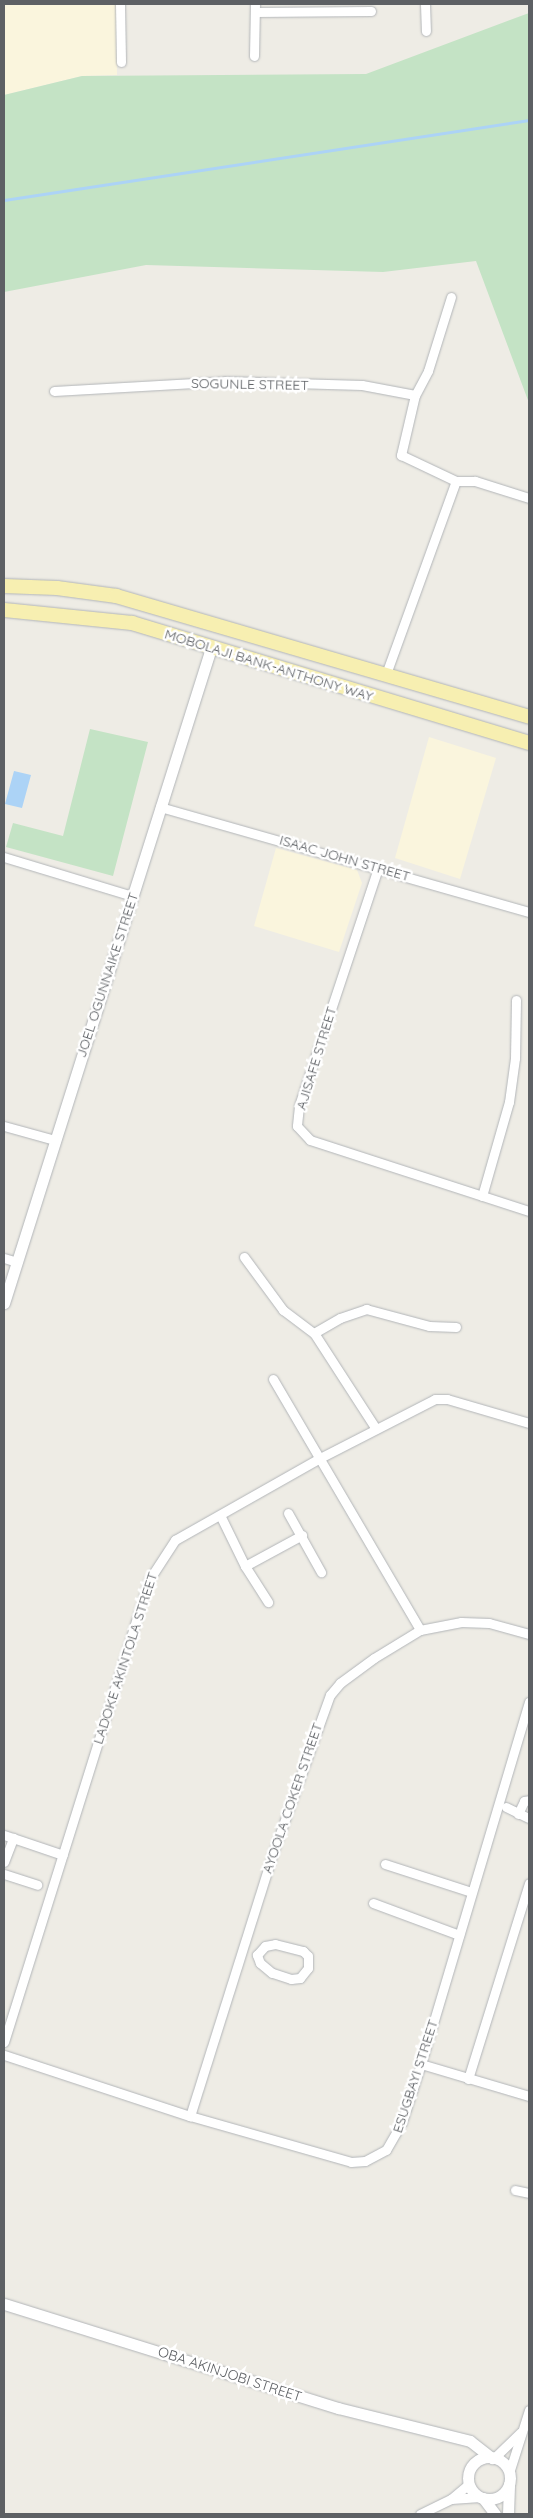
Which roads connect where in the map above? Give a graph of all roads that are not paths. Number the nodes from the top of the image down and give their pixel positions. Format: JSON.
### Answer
{"nodes":[{"id":1,"x":120,"y":4,"type":"edge"},
{"id":2,"x":425,"y":4,"type":"edge"},
{"id":3,"x":255,"y":8,"type":"edge"},
{"id":4,"x":371,"y":11,"type":"dead end"},
{"id":5,"x":426,"y":31,"type":"dead end"},
{"id":6,"x":254,"y":56,"type":"dead end"},
{"id":7,"x":121,"y":62,"type":"dead end"},
{"id":8,"x":451,"y":297,"type":"dead end"},
{"id":9,"x":54,"y":391,"type":"dead end"},
{"id":10,"x":415,"y":395,"type":"junction"},
{"id":11,"x":456,"y":481,"type":"junction"},
{"id":12,"x":529,"y":498,"type":"edge"},
{"id":13,"x":4,"y":586,"type":"edge"},
{"id":14,"x":4,"y":610,"type":"edge"},
{"id":15,"x":210,"y":648,"type":"junction"},
{"id":16,"x":386,"y":674,"type":"junction"},
{"id":17,"x":529,"y":717,"type":"edge"},
{"id":18,"x":529,"y":743,"type":"edge"},
{"id":19,"x":160,"y":807,"type":"junction"},
{"id":20,"x":4,"y":856,"type":"edge"},
{"id":21,"x":378,"y":868,"type":"junction"},
{"id":22,"x":132,"y":896,"type":"junction"},
{"id":23,"x":529,"y":912,"type":"edge"},
{"id":24,"x":516,"y":1000,"type":"dead end"},
{"id":25,"x":4,"y":1126,"type":"edge"},
{"id":26,"x":55,"y":1140,"type":"junction"},
{"id":27,"x":482,"y":1196,"type":"junction"},
{"id":28,"x":529,"y":1211,"type":"edge"},
{"id":29,"x":244,"y":1257,"type":"dead end"},
{"id":30,"x":4,"y":1258,"type":"edge"},
{"id":31,"x":16,"y":1262,"type":"junction"},
{"id":32,"x":4,"y":1303,"type":"edge"},
{"id":33,"x":456,"y":1327,"type":"dead end"},
{"id":34,"x":314,"y":1333,"type":"junction"},
{"id":35,"x":273,"y":1379,"type":"dead end"},
{"id":36,"x":529,"y":1423,"type":"edge"},
{"id":37,"x":376,"y":1429,"type":"junction"},
{"id":38,"x":318,"y":1459,"type":"junction"},
{"id":39,"x":288,"y":1513,"type":"dead end"},
{"id":40,"x":220,"y":1514,"type":"junction"},
{"id":41,"x":302,"y":1534,"type":"junction"},
{"id":42,"x":245,"y":1566,"type":"junction"},
{"id":43,"x":321,"y":1572,"type":"dead end"},
{"id":44,"x":268,"y":1602,"type":"dead end"},
{"id":45,"x":420,"y":1630,"type":"junction"},
{"id":46,"x":529,"y":1634,"type":"edge"},
{"id":47,"x":529,"y":1702,"type":"edge"},
{"id":48,"x":529,"y":1800,"type":"edge"},
{"id":49,"x":506,"y":1807,"type":"dead end"},
{"id":50,"x":518,"y":1814,"type":"junction"},
{"id":51,"x":529,"y":1818,"type":"edge"},
{"id":52,"x":8,"y":1837,"type":"edge"},
{"id":53,"x":63,"y":1855,"type":"junction"},
{"id":54,"x":4,"y":1862,"type":"edge"},
{"id":55,"x":385,"y":1864,"type":"dead end"},
{"id":56,"x":4,"y":1874,"type":"edge"},
{"id":57,"x":529,"y":1882,"type":"edge"},
{"id":58,"x":37,"y":1885,"type":"dead end"},
{"id":59,"x":471,"y":1892,"type":"junction"},
{"id":60,"x":373,"y":1903,"type":"dead end"},
{"id":61,"x":459,"y":1935,"type":"junction"},
{"id":62,"x":244,"y":1952,"type":"junction"},
{"id":63,"x":258,"y":1955,"type":"junction"},
{"id":64,"x":4,"y":2042,"type":"edge"},
{"id":65,"x":4,"y":2055,"type":"edge"},
{"id":66,"x":421,"y":2064,"type":"junction"},
{"id":67,"x":468,"y":2079,"type":"junction"},
{"id":68,"x":529,"y":2096,"type":"edge"},
{"id":69,"x":190,"y":2116,"type":"junction"},
{"id":70,"x":515,"y":2190,"type":"dead end"},
{"id":71,"x":529,"y":2193,"type":"edge"},
{"id":72,"x":4,"y":2304,"type":"edge"},
{"id":73,"x":529,"y":2410,"type":"edge"},
{"id":74,"x":523,"y":2430,"type":"junction"},
{"id":75,"x":458,"y":2440,"type":"junction"},
{"id":76,"x":493,"y":2458,"type":"junction"},
{"id":77,"x":473,"y":2466,"type":"junction"},
{"id":78,"x":509,"y":2478,"type":"junction"},
{"id":79,"x":470,"y":2484,"type":"junction"},
{"id":80,"x":481,"y":2498,"type":"junction"},
{"id":81,"x":451,"y":2499,"type":"junction"},
{"id":82,"x":420,"y":2514,"type":"edge"},
{"id":83,"x":496,"y":2514,"type":"edge"},
{"id":84,"x":508,"y":2514,"type":"edge"}],
"edges":[{"from":1,"to":7,"type":"street"},
{"from":2,"to":5,"type":"street"},
{"from":3,"to":4,"type":"street"},
{"from":3,"to":6,"type":"street"},
{"from":8,"to":10,"type":"street"},
{"from":9,"to":10,"type":"street","name":"SOGUNLE STREET"},
{"from":10,"to":11,"type":"street"},
{"from":11,"to":12,"type":"street"},
{"from":11,"to":16,"type":"street"},
{"from":13,"to":16,"type":"main road","name":"MOBOLAJI BANK-ANTHONY WAY"},
{"from":14,"to":15,"type":"main road","name":"MOBOLAJI BANK-ANTHONY WAY"},
{"from":15,"to":18,"type":"main road","name":"MOBOLAJI BANK-ANTHONY WAY"},
{"from":15,"to":19,"type":"street","name":"JOEL OGUNNAIKE STREET"},
{"from":16,"to":17,"type":"main road","name":"MOBOLAJI BANK-ANTHONY WAY"},
{"from":19,"to":21,"type":"street","name":"ISAAC JOHN STREET"},
{"from":19,"to":22,"type":"street","name":"JOEL OGUNNAIKE STREET"},
{"from":20,"to":22,"type":"street"},
{"from":21,"to":23,"type":"street","name":"ISAAC JOHN STREET"},
{"from":21,"to":27,"type":"street","name":"AJISAFE STREET"},
{"from":22,"to":26,"type":"street","name":"JOEL OGUNNAIKE STREET"},
{"from":24,"to":27,"type":"street"},
{"from":25,"to":26,"type":"street"},
{"from":26,"to":31,"type":"street","name":"JOEL OGUNNAIKE STREET"},
{"from":27,"to":28,"type":"street","name":"AJISAFE STREET"},
{"from":29,"to":34,"type":"street"},
{"from":30,"to":31,"type":"street"},
{"from":31,"to":32,"type":"street","name":"JOEL OGUNNAIKE STREET"},
{"from":33,"to":34,"type":"street"},
{"from":34,"to":37,"type":"street"},
{"from":35,"to":38,"type":"street"},
{"from":36,"to":37,"type":"street","name":"LADOKE AKINTOLA STREET"},
{"from":37,"to":38,"type":"street","name":"LADOKE AKINTOLA STREET"},
{"from":38,"to":40,"type":"street","name":"LADOKE AKINTOLA STREET"},
{"from":38,"to":45,"type":"street"},
{"from":39,"to":41,"type":"street"},
{"from":40,"to":42,"type":"street"},
{"from":40,"to":53,"type":"street","name":"LADOKE AKINTOLA STREET"},
{"from":41,"to":42,"type":"street"},
{"from":41,"to":43,"type":"street"},
{"from":42,"to":44,"type":"street"},
{"from":45,"to":46,"type":"street","name":"AYOOLA COKER STREET"},
{"from":45,"to":62,"type":"street","name":"AYOOLA COKER STREET"},
{"from":47,"to":59,"type":"street","name":"ESUGBAYI STREET"},
{"from":48,"to":50,"type":"street"},
{"from":49,"to":50,"type":"street"},
{"from":50,"to":51,"type":"street"},
{"from":52,"to":53,"type":"street"},
{"from":52,"to":54,"type":"street"},
{"from":53,"to":64,"type":"street","name":"LADOKE AKINTOLA STREET"},
{"from":55,"to":59,"type":"street"},
{"from":56,"to":58,"type":"street"},
{"from":57,"to":67,"type":"street"},
{"from":59,"to":61,"type":"street","name":"ESUGBAYI STREET"},
{"from":60,"to":61,"type":"street"},
{"from":61,"to":66,"type":"street","name":"ESUGBAYI STREET"},
{"from":62,"to":63,"type":"street"},
{"from":62,"to":69,"type":"street","name":"AYOOLA COKER STREET"},
{"from":63,"to":63,"type":"street"},
{"from":65,"to":69,"type":"street","name":"ESUGBAYI STREET"},
{"from":66,"to":67,"type":"street"},
{"from":66,"to":69,"type":"street","name":"ESUGBAYI STREET"},
{"from":67,"to":68,"type":"street"},
{"from":70,"to":71,"type":"street"},
{"from":72,"to":75,"type":"street","name":"OBA AKINJOBI STREET"},
{"from":73,"to":74,"type":"street"},
{"from":74,"to":76,"type":"street"},
{"from":74,"to":78,"type":"street"},
{"from":75,"to":76,"type":"street","name":"OBA AKINJOBI STREET"},
{"from":75,"to":77,"type":"street"},
{"from":76,"to":77,"type":"street"},
{"from":76,"to":78,"type":"street"},
{"from":77,"to":79,"type":"street"},
{"from":78,"to":80,"type":"street"},
{"from":78,"to":84,"type":"street"},
{"from":79,"to":80,"type":"street"},
{"from":79,"to":81,"type":"street"},
{"from":80,"to":81,"type":"street"},
{"from":80,"to":83,"type":"street"},
{"from":81,"to":82,"type":"street"}]}
